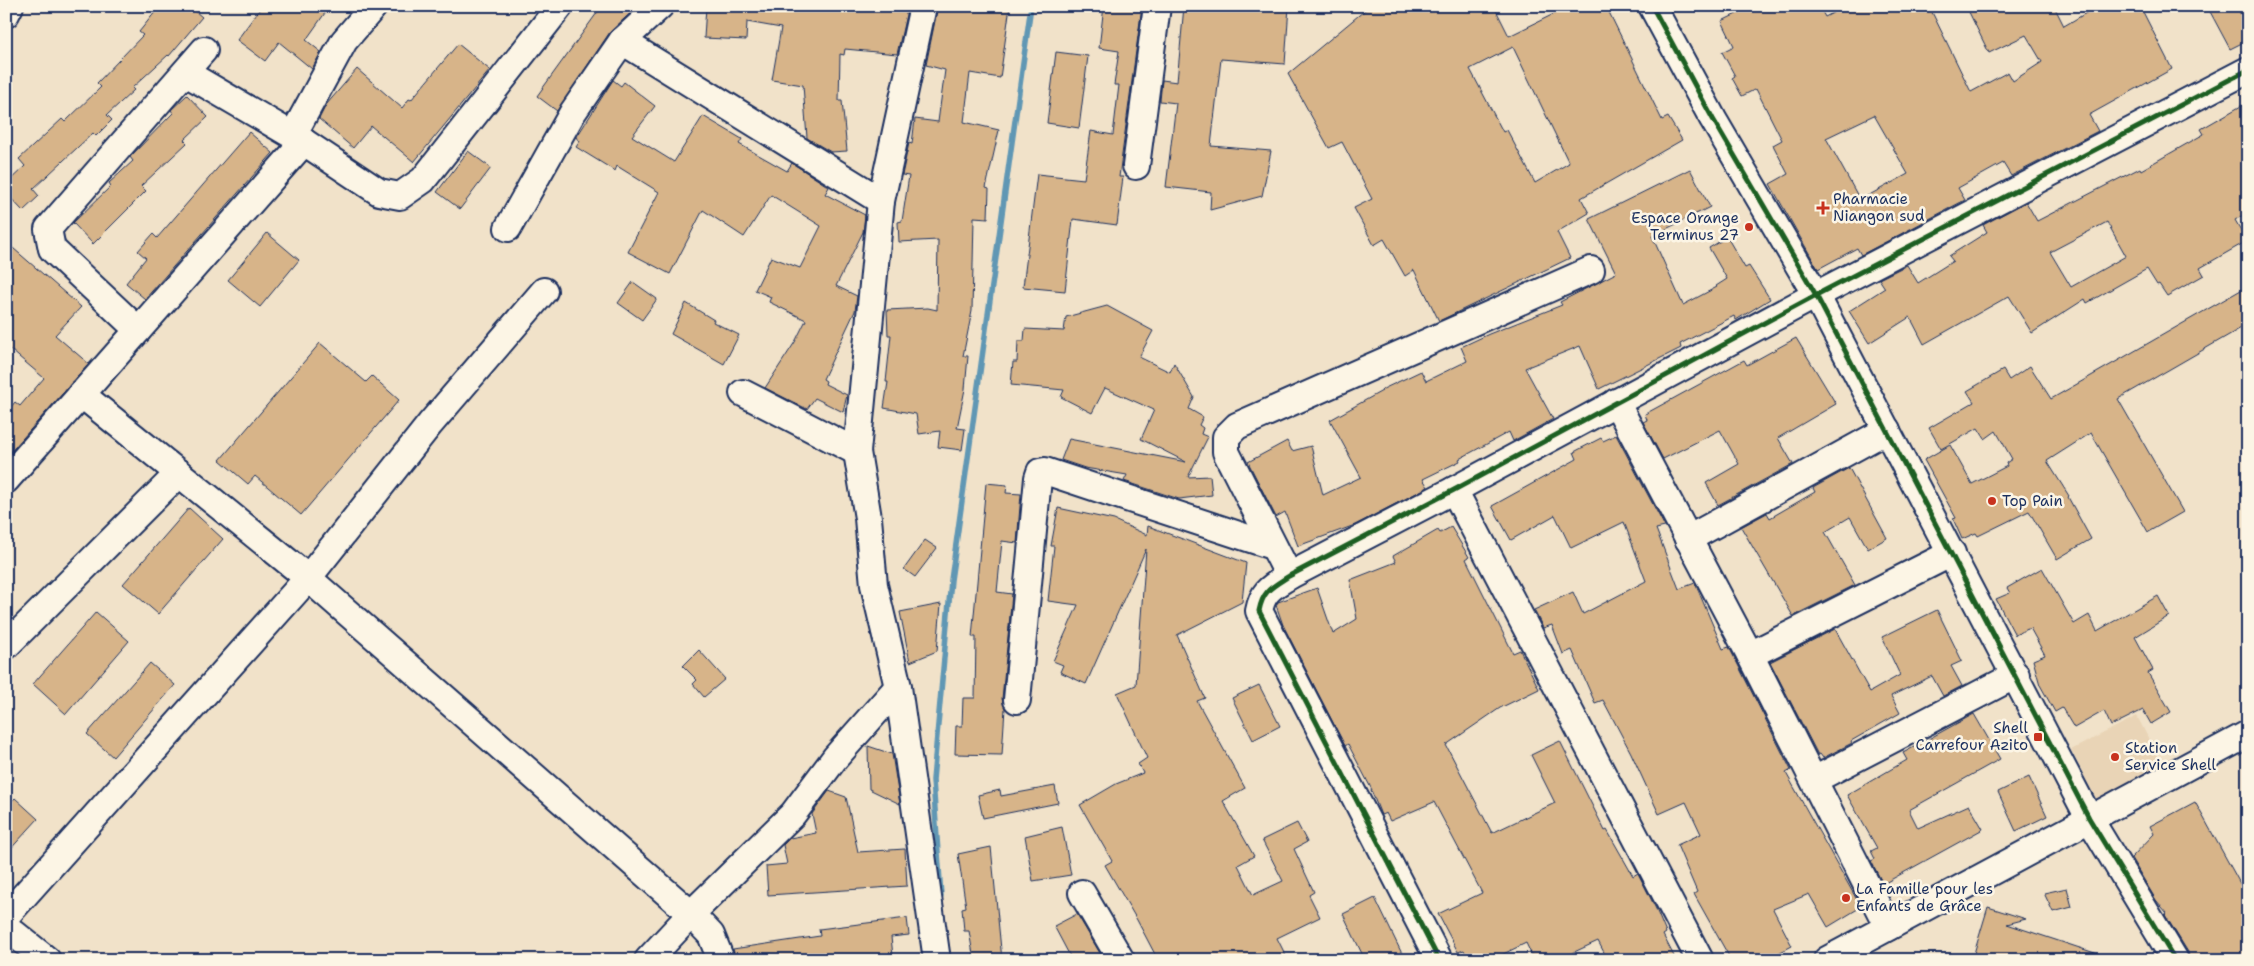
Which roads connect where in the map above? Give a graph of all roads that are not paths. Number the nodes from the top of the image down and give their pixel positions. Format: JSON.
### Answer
{"nodes":[{"id":1,"x":10,"y":6,"type":"edge"},
{"id":2,"x":374,"y":6,"type":"edge"},
{"id":3,"x":560,"y":6,"type":"edge"},
{"id":4,"x":660,"y":6,"type":"edge"},
{"id":5,"x":923,"y":6,"type":"edge"},
{"id":6,"x":1156,"y":6,"type":"edge"},
{"id":7,"x":1652,"y":6,"type":"edge"},
{"id":8,"x":6,"y":14,"type":"edge"},
{"id":9,"x":622,"y":41,"type":"junction"},
{"id":10,"x":204,"y":50,"type":"dead end"},
{"id":11,"x":2248,"y":70,"type":"edge"},
{"id":12,"x":186,"y":72,"type":"junction"},
{"id":13,"x":298,"y":138,"type":"junction"},
{"id":14,"x":1136,"y":166,"type":"dead end"},
{"id":15,"x":881,"y":201,"type":"junction"},
{"id":16,"x":508,"y":228,"type":"dead end"},
{"id":17,"x":1591,"y":270,"type":"dead end"},
{"id":18,"x":544,"y":291,"type":"dead end"},
{"id":19,"x":1816,"y":295,"type":"junction"},
{"id":20,"x":138,"y":330,"type":"junction"},
{"id":21,"x":743,"y":392,"type":"dead end"},
{"id":22,"x":82,"y":394,"type":"junction"},
{"id":23,"x":1616,"y":402,"type":"junction"},
{"id":24,"x":1887,"y":430,"type":"junction"},
{"id":25,"x":857,"y":452,"type":"junction"},
{"id":26,"x":179,"y":473,"type":"junction"},
{"id":27,"x":6,"y":480,"type":"edge"},
{"id":28,"x":1454,"y":490,"type":"junction"},
{"id":29,"x":1688,"y":539,"type":"junction"},
{"id":30,"x":1272,"y":546,"type":"junction"},
{"id":31,"x":1952,"y":554,"type":"junction"},
{"id":32,"x":1289,"y":576,"type":"junction"},
{"id":33,"x":308,"y":578,"type":"junction"},
{"id":34,"x":6,"y":646,"type":"edge"},
{"id":35,"x":1750,"y":654,"type":"junction"},
{"id":36,"x":2016,"y":675,"type":"junction"},
{"id":37,"x":898,"y":687,"type":"junction"},
{"id":38,"x":1017,"y":700,"type":"dead end"},
{"id":39,"x":2248,"y":734,"type":"edge"},
{"id":40,"x":1814,"y":780,"type":"junction"},
{"id":41,"x":2089,"y":818,"type":"junction"},
{"id":42,"x":1082,"y":893,"type":"dead end"},
{"id":43,"x":691,"y":914,"type":"junction"},
{"id":44,"x":6,"y":916,"type":"edge"},
{"id":45,"x":6,"y":927,"type":"edge"},
{"id":46,"x":1888,"y":927,"type":"junction"},
{"id":47,"x":47,"y":960,"type":"edge"},
{"id":48,"x":648,"y":960,"type":"edge"},
{"id":49,"x":721,"y":960,"type":"edge"},
{"id":50,"x":937,"y":960,"type":"edge"},
{"id":51,"x":1121,"y":960,"type":"edge"},
{"id":52,"x":1439,"y":960,"type":"edge"},
{"id":53,"x":1700,"y":960,"type":"edge"},
{"id":54,"x":1827,"y":960,"type":"edge"},
{"id":55,"x":2175,"y":960,"type":"edge"}],
"edges":[{"from":1,"to":8,"type":"street"},
{"from":2,"to":13,"type":"street"},
{"from":3,"to":13,"type":"street"},
{"from":4,"to":9,"type":"street"},
{"from":5,"to":15,"type":"street"},
{"from":6,"to":14,"type":"street"},
{"from":7,"to":19,"type":"street"},
{"from":9,"to":15,"type":"street"},
{"from":9,"to":16,"type":"street"},
{"from":10,"to":12,"type":"street"},
{"from":11,"to":19,"type":"street"},
{"from":12,"to":13,"type":"street"},
{"from":12,"to":20,"type":"street"},
{"from":13,"to":20,"type":"street"},
{"from":15,"to":25,"type":"street"},
{"from":17,"to":30,"type":"street"},
{"from":18,"to":33,"type":"street"},
{"from":19,"to":23,"type":"street"},
{"from":19,"to":24,"type":"street"},
{"from":20,"to":22,"type":"street"},
{"from":21,"to":25,"type":"street"},
{"from":22,"to":26,"type":"street"},
{"from":22,"to":27,"type":"street"},
{"from":23,"to":28,"type":"street"},
{"from":23,"to":29,"type":"street"},
{"from":24,"to":29,"type":"street"},
{"from":24,"to":31,"type":"street"},
{"from":25,"to":37,"type":"street"},
{"from":26,"to":33,"type":"street"},
{"from":26,"to":34,"type":"street"},
{"from":28,"to":32,"type":"street"},
{"from":28,"to":53,"type":"street"},
{"from":29,"to":35,"type":"street"},
{"from":30,"to":32,"type":"street"},
{"from":30,"to":38,"type":"street"},
{"from":31,"to":35,"type":"street"},
{"from":31,"to":36,"type":"street"},
{"from":32,"to":52,"type":"street"},
{"from":33,"to":43,"type":"street"},
{"from":33,"to":44,"type":"street"},
{"from":35,"to":40,"type":"street"},
{"from":36,"to":40,"type":"street"},
{"from":36,"to":41,"type":"street"},
{"from":37,"to":43,"type":"street"},
{"from":37,"to":50,"type":"street"},
{"from":39,"to":41,"type":"street"},
{"from":40,"to":46,"type":"street"},
{"from":41,"to":46,"type":"street"},
{"from":41,"to":55,"type":"street"},
{"from":42,"to":51,"type":"street"},
{"from":43,"to":48,"type":"street"},
{"from":43,"to":49,"type":"street"},
{"from":45,"to":47,"type":"street"},
{"from":46,"to":54,"type":"street"}]}
